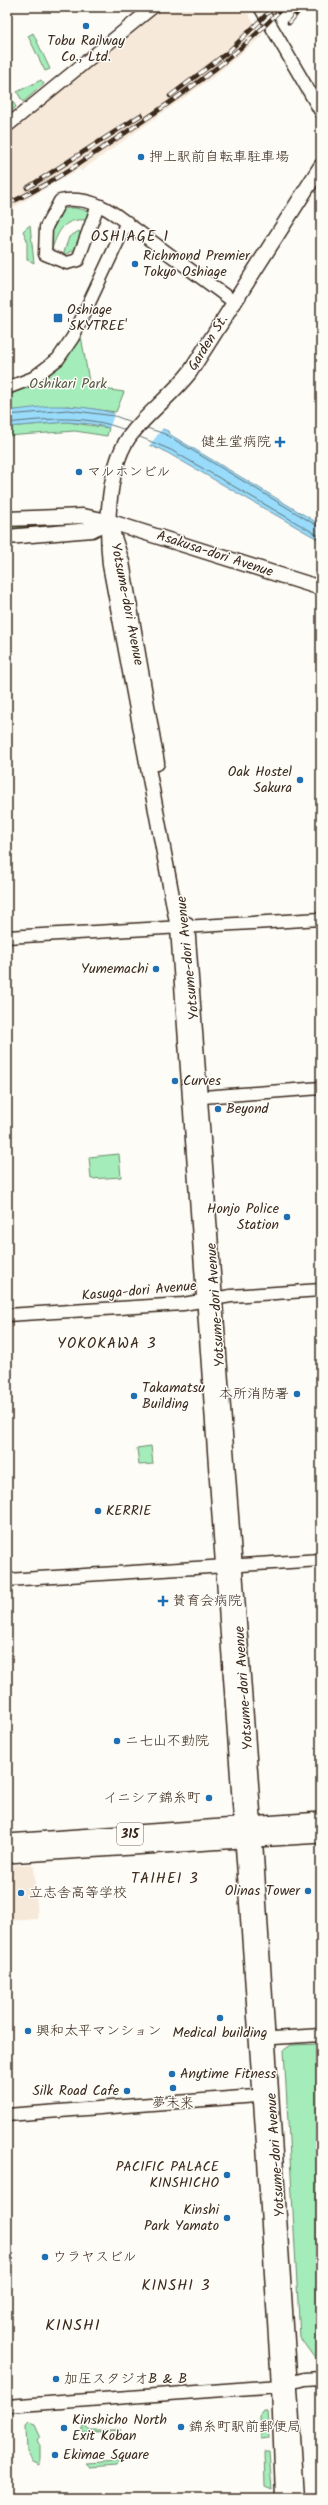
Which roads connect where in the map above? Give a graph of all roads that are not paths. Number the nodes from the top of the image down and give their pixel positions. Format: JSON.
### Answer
{"nodes":[{"id":1,"x":153,"y":7,"type":"edge"},
{"id":2,"x":260,"y":7,"type":"edge"},
{"id":3,"x":321,"y":112,"type":"edge"},
{"id":4,"x":7,"y":126,"type":"edge"},
{"id":5,"x":321,"y":166,"type":"edge"},
{"id":6,"x":98,"y":205,"type":"junction"},
{"id":7,"x":127,"y":222,"type":"junction"},
{"id":8,"x":234,"y":302,"type":"junction"},
{"id":9,"x":7,"y":388,"type":"edge"},
{"id":10,"x":7,"y":520,"type":"edge"},
{"id":11,"x":108,"y":521,"type":"junction"},
{"id":12,"x":7,"y":537,"type":"edge"},
{"id":13,"x":321,"y":588,"type":"edge"},
{"id":14,"x":321,"y":919,"type":"edge"},
{"id":15,"x":182,"y":927,"type":"junction"},
{"id":16,"x":7,"y":937,"type":"edge"},
{"id":17,"x":321,"y":1088,"type":"edge"},
{"id":18,"x":195,"y":1098,"type":"junction"},
{"id":19,"x":321,"y":1290,"type":"edge"},
{"id":20,"x":210,"y":1300,"type":"junction"},
{"id":21,"x":7,"y":1315,"type":"edge"},
{"id":22,"x":321,"y":1560,"type":"edge"},
{"id":23,"x":230,"y":1566,"type":"junction"},
{"id":24,"x":7,"y":1580,"type":"edge"},
{"id":25,"x":321,"y":1820,"type":"edge"},
{"id":26,"x":248,"y":1833,"type":"junction"},
{"id":27,"x":321,"y":1835,"type":"edge"},
{"id":28,"x":7,"y":1842,"type":"edge"},
{"id":29,"x":7,"y":1856,"type":"edge"},
{"id":30,"x":321,"y":2034,"type":"edge"},
{"id":31,"x":262,"y":2038,"type":"junction"},
{"id":32,"x":266,"y":2096,"type":"junction"},
{"id":33,"x":7,"y":2115,"type":"edge"},
{"id":34,"x":321,"y":2378,"type":"edge"},
{"id":35,"x":285,"y":2385,"type":"junction"},
{"id":36,"x":7,"y":2406,"type":"edge"},
{"id":37,"x":283,"y":2498,"type":"edge"},
{"id":38,"x":297,"y":2498,"type":"edge"}],
"edges":[{"from":1,"to":4,"type":"street"},
{"from":2,"to":3,"type":"street"},
{"from":5,"to":8,"type":"main road","name":"Garden St."},
{"from":6,"to":6,"type":"street"},
{"from":6,"to":7,"type":"street"},
{"from":7,"to":8,"type":"street"},
{"from":7,"to":9,"type":"street"},
{"from":8,"to":11,"type":"main road","name":"Garden St."},
{"from":10,"to":11,"type":"main road","name":"Asakusa-dori Avenue"},
{"from":11,"to":12,"type":"main road"},
{"from":11,"to":13,"type":"main road","name":"Asakusa-dori Avenue"},
{"from":11,"to":15,"type":"main road","name":"Yotsume-dori Avenue"},
{"from":14,"to":15,"type":"street"},
{"from":15,"to":16,"type":"street"},
{"from":15,"to":18,"type":"main road","name":"Yotsume-dori Avenue"},
{"from":17,"to":18,"type":"street"},
{"from":18,"to":20,"type":"main road","name":"Yotsume-dori Avenue"},
{"from":19,"to":20,"type":"street","name":"Kasuga-dori Avenue"},
{"from":20,"to":21,"type":"street","name":"Kasuga-dori Avenue"},
{"from":20,"to":23,"type":"main road","name":"Yotsume-dori Avenue"},
{"from":22,"to":23,"type":"street"},
{"from":23,"to":24,"type":"street"},
{"from":23,"to":26,"type":"main road","name":"Yotsume-dori Avenue"},
{"from":25,"to":26,"type":"main road","number":"315"},
{"from":26,"to":27,"type":"main road","number":"315"},
{"from":26,"to":28,"type":"main road","number":"315"},
{"from":26,"to":29,"type":"main road","number":"315"},
{"from":26,"to":31,"type":"main road","name":"Yotsume-dori Avenue"},
{"from":30,"to":31,"type":"street"},
{"from":31,"to":32,"type":"main road","name":"Yotsume-dori Avenue"},
{"from":32,"to":33,"type":"street"},
{"from":32,"to":35,"type":"main road","name":"Yotsume-dori Avenue"},
{"from":34,"to":35,"type":"street"},
{"from":35,"to":36,"type":"street"},
{"from":35,"to":37,"type":"main road","name":"Yotsume-dori Avenue"},
{"from":35,"to":38,"type":"main road","name":"Yotsume-dori Avenue"}]}
